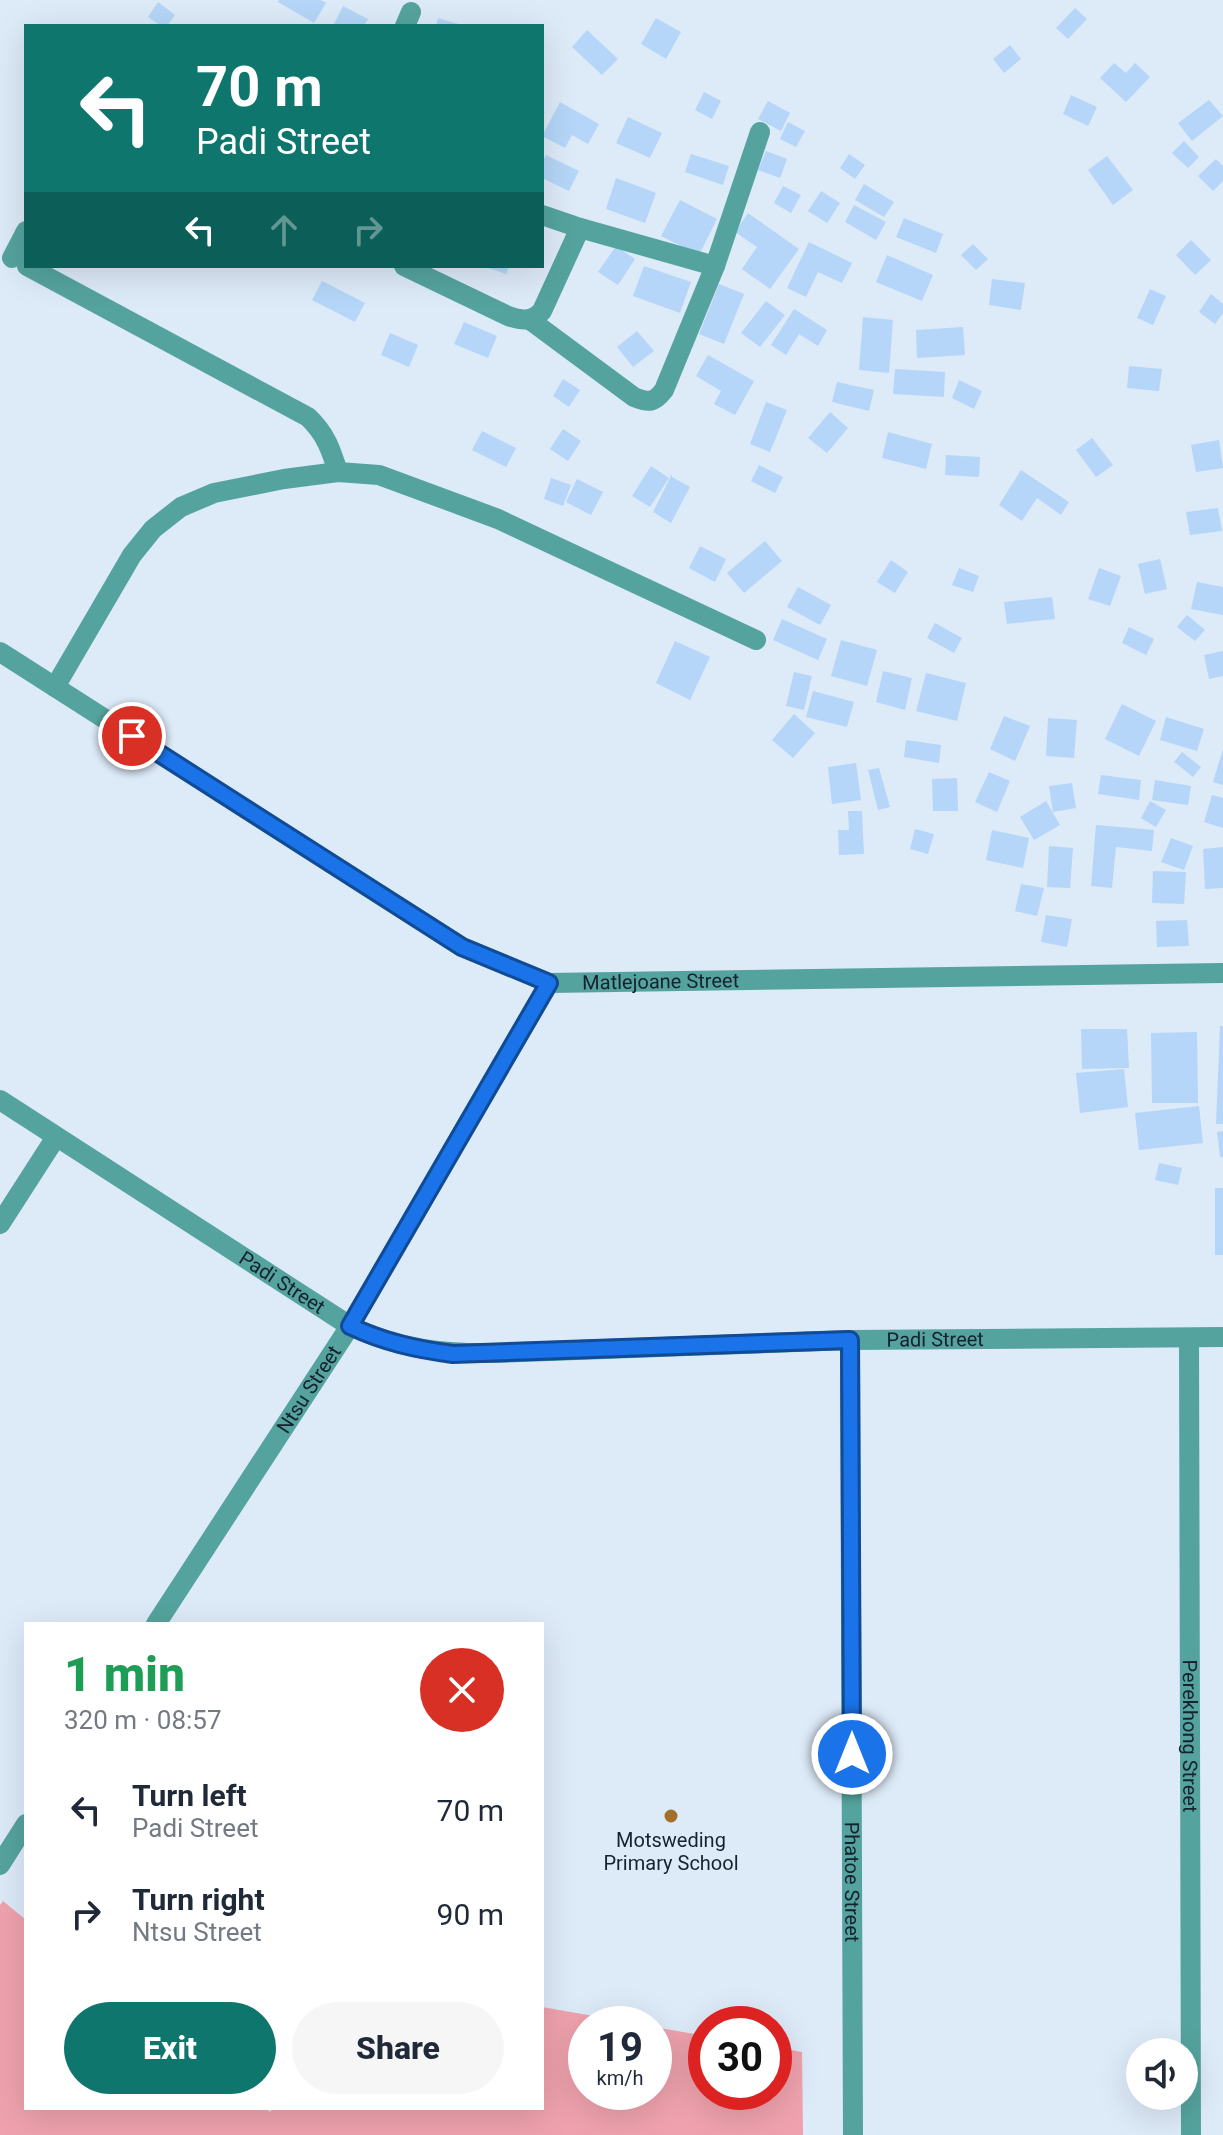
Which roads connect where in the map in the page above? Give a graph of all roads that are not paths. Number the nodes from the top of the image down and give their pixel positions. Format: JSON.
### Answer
{"nodes":[{"id":1,"x":760,"y":132,"type":"dead end"},
{"id":2,"x":544,"y":216,"type":"edge"},
{"id":3,"x":580,"y":228,"type":"junction"},
{"id":4,"x":24,"y":237,"type":"edge"},
{"id":5,"x":16,"y":260,"type":"edge"},
{"id":6,"x":715,"y":266,"type":"junction"},
{"id":7,"x":31,"y":268,"type":"edge"},
{"id":8,"x":408,"y":268,"type":"edge"},
{"id":9,"x":530,"y":320,"type":"junction"},
{"id":10,"x":338,"y":472,"type":"junction"},
{"id":11,"x":756,"y":640,"type":"dead end"},
{"id":12,"x":0,"y":652,"type":"edge"},
{"id":13,"x":55,"y":687,"type":"junction"},
{"id":14,"x":1223,"y":973,"type":"edge"},
{"id":15,"x":549,"y":983,"type":"junction"},
{"id":16,"x":0,"y":1100,"type":"edge"},
{"id":17,"x":56,"y":1137,"type":"junction"},
{"id":18,"x":0,"y":1224,"type":"edge"},
{"id":19,"x":350,"y":1326,"type":"junction"},
{"id":20,"x":1223,"y":1337,"type":"edge"},
{"id":21,"x":1189,"y":1338,"type":"junction"},
{"id":22,"x":850,"y":1340,"type":"junction"},
{"id":23,"x":157,"y":1622,"type":"edge"},
{"id":24,"x":24,"y":1827,"type":"edge"},
{"id":25,"x":0,"y":1865,"type":"edge"},
{"id":26,"x":853,"y":2135,"type":"edge"},
{"id":27,"x":1191,"y":2135,"type":"edge"}],
"edges":[{"from":1,"to":6,"type":"street"},
{"from":2,"to":3,"type":"street"},
{"from":3,"to":6,"type":"street"},
{"from":3,"to":9,"type":"street"},
{"from":4,"to":5,"type":"street"},
{"from":6,"to":9,"type":"street"},
{"from":7,"to":10,"type":"street"},
{"from":8,"to":9,"type":"street"},
{"from":10,"to":11,"type":"street"},
{"from":10,"to":13,"type":"street"},
{"from":12,"to":13,"type":"street","name":"Matlejoane Street"},
{"from":13,"to":15,"type":"street","name":"Matlejoane Street"},
{"from":14,"to":15,"type":"street","name":"Matlejoane Street"},
{"from":15,"to":19,"type":"street","name":"Ntsu Street"},
{"from":16,"to":17,"type":"street","name":"Padi Street"},
{"from":17,"to":18,"type":"street"},
{"from":17,"to":19,"type":"street","name":"Padi Street"},
{"from":19,"to":22,"type":"street","name":"Padi Street"},
{"from":19,"to":23,"type":"street","name":"Ntsu Street"},
{"from":20,"to":21,"type":"street","name":"Padi Street"},
{"from":21,"to":22,"type":"street","name":"Padi Street"},
{"from":21,"to":27,"type":"street","name":"Perekhong Street"},
{"from":22,"to":26,"type":"street","name":"Phatoe Street"},
{"from":24,"to":25,"type":"street"}]}
